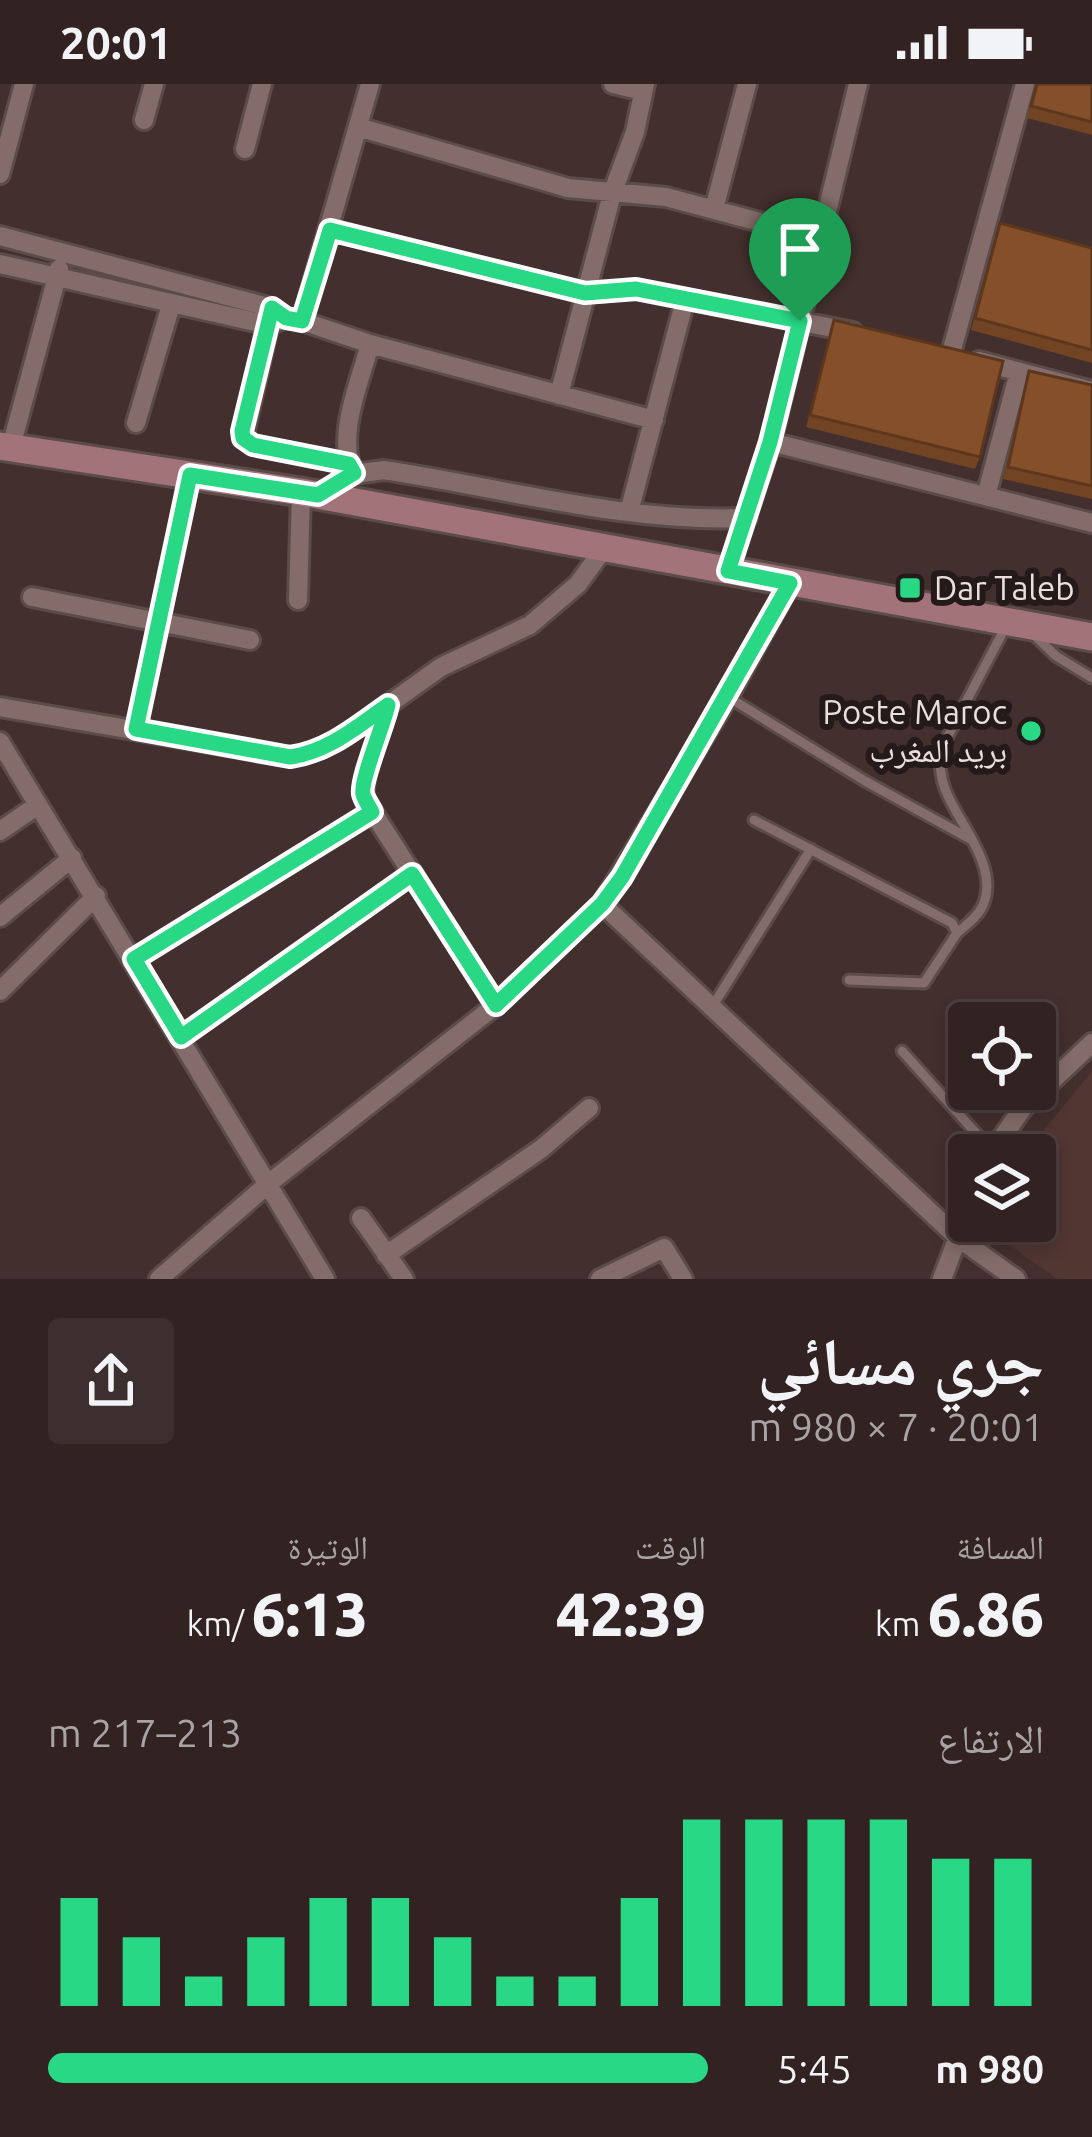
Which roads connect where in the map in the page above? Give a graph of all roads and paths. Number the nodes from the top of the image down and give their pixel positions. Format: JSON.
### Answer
{"nodes":[{"id":1,"x":24,"y":84,"type":"edge"},
{"id":2,"x":154,"y":84,"type":"edge"},
{"id":3,"x":262,"y":84,"type":"edge"},
{"id":4,"x":370,"y":84,"type":"edge"},
{"id":5,"x":614,"y":84,"type":"edge"},
{"id":6,"x":747,"y":84,"type":"edge"},
{"id":7,"x":858,"y":84,"type":"edge"},
{"id":8,"x":1025,"y":84,"type":"edge"},
{"id":9,"x":644,"y":88,"type":"edge"},
{"id":10,"x":145,"y":120,"type":"dead end"},
{"id":11,"x":358,"y":127,"type":"junction"},
{"id":12,"x":245,"y":149,"type":"dead end"},
{"id":13,"x":0,"y":174,"type":"edge"},
{"id":14,"x":612,"y":194,"type":"junction"},
{"id":15,"x":714,"y":209,"type":"junction"},
{"id":16,"x":987,"y":225,"type":"junction"},
{"id":17,"x":330,"y":230,"type":"junction"},
{"id":18,"x":1008,"y":231,"type":"edge"},
{"id":19,"x":0,"y":236,"type":"edge"},
{"id":20,"x":820,"y":238,"type":"junction"},
{"id":21,"x":64,"y":253,"type":"junction"},
{"id":22,"x":0,"y":264,"type":"edge"},
{"id":23,"x":57,"y":278,"type":"junction"},
{"id":24,"x":585,"y":293,"type":"junction"},
{"id":25,"x":686,"y":300,"type":"junction"},
{"id":26,"x":171,"y":305,"type":"junction"},
{"id":27,"x":282,"y":318,"type":"junction"},
{"id":28,"x":800,"y":321,"type":"junction"},
{"id":29,"x":864,"y":335,"type":"edge"},
{"id":30,"x":370,"y":344,"type":"junction"},
{"id":31,"x":929,"y":349,"type":"edge"},
{"id":32,"x":950,"y":353,"type":"junction"},
{"id":33,"x":1019,"y":372,"type":"junction"},
{"id":34,"x":1092,"y":391,"type":"edge"},
{"id":35,"x":559,"y":395,"type":"junction"},
{"id":36,"x":654,"y":420,"type":"junction"},
{"id":37,"x":136,"y":423,"type":"dead end"},
{"id":38,"x":770,"y":442,"type":"junction"},
{"id":39,"x":5,"y":446,"type":"edge"},
{"id":40,"x":351,"y":469,"type":"junction"},
{"id":41,"x":190,"y":475,"type":"junction"},
{"id":42,"x":309,"y":493,"type":"junction"},
{"id":43,"x":986,"y":496,"type":"junction"},
{"id":44,"x":629,"y":512,"type":"junction"},
{"id":45,"x":746,"y":518,"type":"junction"},
{"id":46,"x":1092,"y":523,"type":"edge"},
{"id":47,"x":605,"y":547,"type":"junction"},
{"id":48,"x":728,"y":571,"type":"junction"},
{"id":49,"x":790,"y":583,"type":"junction"},
{"id":50,"x":32,"y":597,"type":"dead end"},
{"id":51,"x":298,"y":600,"type":"dead end"},
{"id":52,"x":160,"y":622,"type":"junction"},
{"id":53,"x":1017,"y":624,"type":"junction"},
{"id":54,"x":1092,"y":638,"type":"edge"},
{"id":55,"x":250,"y":640,"type":"dead end"},
{"id":56,"x":1092,"y":678,"type":"edge"},
{"id":57,"x":728,"y":697,"type":"junction"},
{"id":58,"x":388,"y":705,"type":"junction"},
{"id":59,"x":0,"y":707,"type":"edge"},
{"id":60,"x":136,"y":729,"type":"junction"},
{"id":61,"x":0,"y":742,"type":"edge"},
{"id":62,"x":38,"y":806,"type":"junction"},
{"id":63,"x":372,"y":812,"type":"junction"},
{"id":64,"x":754,"y":820,"type":"dead end"},
{"id":65,"x":0,"y":831,"type":"edge"},
{"id":66,"x":976,"y":842,"type":"junction"},
{"id":67,"x":811,"y":849,"type":"junction"},
{"id":68,"x":73,"y":859,"type":"junction"},
{"id":69,"x":412,"y":874,"type":"junction"},
{"id":70,"x":96,"y":896,"type":"junction"},
{"id":71,"x":602,"y":904,"type":"junction"},
{"id":72,"x":0,"y":916,"type":"edge"},
{"id":73,"x":957,"y":933,"type":"junction"},
{"id":74,"x":134,"y":959,"type":"junction"},
{"id":75,"x":849,"y":980,"type":"dead end"},
{"id":76,"x":0,"y":991,"type":"edge"},
{"id":77,"x":496,"y":1005,"type":"junction"},
{"id":78,"x":712,"y":1007,"type":"junction"},
{"id":79,"x":181,"y":1037,"type":"junction"},
{"id":80,"x":1092,"y":1043,"type":"edge"},
{"id":81,"x":902,"y":1051,"type":"dead end"},
{"id":82,"x":589,"y":1108,"type":"dead end"},
{"id":83,"x":974,"y":1134,"type":"edge"},
{"id":84,"x":1004,"y":1134,"type":"edge"},
{"id":85,"x":268,"y":1184,"type":"junction"},
{"id":86,"x":361,"y":1218,"type":"dead end"},
{"id":87,"x":948,"y":1229,"type":"edge"},
{"id":88,"x":955,"y":1242,"type":"edge"},
{"id":89,"x":964,"y":1242,"type":"edge"},
{"id":90,"x":386,"y":1255,"type":"junction"},
{"id":91,"x":159,"y":1279,"type":"edge"},
{"id":92,"x":325,"y":1279,"type":"edge"},
{"id":93,"x":404,"y":1279,"type":"edge"},
{"id":94,"x":600,"y":1279,"type":"edge"},
{"id":95,"x":683,"y":1279,"type":"edge"},
{"id":96,"x":942,"y":1279,"type":"edge"},
{"id":97,"x":1016,"y":1279,"type":"edge"}],
"edges":[{"from":1,"to":13,"type":"street"},
{"from":2,"to":10,"type":"street"},
{"from":3,"to":12,"type":"street"},
{"from":4,"to":11,"type":"street"},
{"from":5,"to":9,"type":"street"},
{"from":6,"to":15,"type":"street"},
{"from":7,"to":20,"type":"street"},
{"from":8,"to":16,"type":"street"},
{"from":9,"to":14,"type":"street"},
{"from":11,"to":14,"type":"street"},
{"from":11,"to":17,"type":"street"},
{"from":14,"to":15,"type":"street"},
{"from":14,"to":24,"type":"street"},
{"from":15,"to":20,"type":"street"},
{"from":16,"to":18,"type":"street"},
{"from":16,"to":32,"type":"street"},
{"from":17,"to":24,"type":"street"},
{"from":17,"to":27,"type":"street"},
{"from":19,"to":21,"type":"street"},
{"from":20,"to":28,"type":"street"},
{"from":21,"to":23,"type":"street"},
{"from":21,"to":27,"type":"street"},
{"from":22,"to":23,"type":"street"},
{"from":23,"to":26,"type":"street"},
{"from":23,"to":39,"type":"street"},
{"from":24,"to":25,"type":"street"},
{"from":24,"to":35,"type":"street"},
{"from":25,"to":28,"type":"street"},
{"from":25,"to":36,"type":"street"},
{"from":26,"to":27,"type":"street"},
{"from":26,"to":37,"type":"street"},
{"from":27,"to":30,"type":"street"},
{"from":27,"to":40,"type":"street"},
{"from":28,"to":29,"type":"street"},
{"from":28,"to":38,"type":"street"},
{"from":30,"to":35,"type":"street"},
{"from":30,"to":40,"type":"street"},
{"from":31,"to":32,"type":"street"},
{"from":32,"to":33,"type":"street"},
{"from":33,"to":34,"type":"street"},
{"from":33,"to":43,"type":"street"},
{"from":35,"to":36,"type":"street"},
{"from":36,"to":44,"type":"street"},
{"from":38,"to":43,"type":"street"},
{"from":38,"to":45,"type":"street"},
{"from":39,"to":41,"type":"street"},
{"from":40,"to":42,"type":"street"},
{"from":40,"to":44,"type":"street"},
{"from":41,"to":42,"type":"street"},
{"from":41,"to":52,"type":"street"},
{"from":42,"to":47,"type":"street"},
{"from":42,"to":51,"type":"street"},
{"from":43,"to":46,"type":"street"},
{"from":44,"to":45,"type":"street"},
{"from":45,"to":48,"type":"street"},
{"from":47,"to":48,"type":"street"},
{"from":47,"to":58,"type":"street"},
{"from":48,"to":49,"type":"street"},
{"from":49,"to":53,"type":"street"},
{"from":49,"to":57,"type":"street"},
{"from":50,"to":52,"type":"street"},
{"from":52,"to":55,"type":"street"},
{"from":52,"to":60,"type":"street"},
{"from":53,"to":54,"type":"street"},
{"from":53,"to":56,"type":"lane"},
{"from":53,"to":66,"type":"lane"},
{"from":57,"to":66,"type":"lane"},
{"from":57,"to":71,"type":"street"},
{"from":58,"to":60,"type":"street"},
{"from":58,"to":63,"type":"street"},
{"from":59,"to":60,"type":"street"},
{"from":61,"to":62,"type":"street"},
{"from":62,"to":65,"type":"street"},
{"from":62,"to":68,"type":"street"},
{"from":63,"to":69,"type":"street"},
{"from":63,"to":74,"type":"lane"},
{"from":64,"to":67,"type":"lane"},
{"from":66,"to":73,"type":"lane"},
{"from":67,"to":73,"type":"lane"},
{"from":67,"to":78,"type":"lane"},
{"from":68,"to":70,"type":"street"},
{"from":68,"to":72,"type":"street"},
{"from":69,"to":77,"type":"street"},
{"from":69,"to":79,"type":"lane"},
{"from":70,"to":74,"type":"street"},
{"from":70,"to":76,"type":"street"},
{"from":71,"to":77,"type":"street"},
{"from":71,"to":78,"type":"street"},
{"from":73,"to":75,"type":"lane"},
{"from":74,"to":79,"type":"street"},
{"from":77,"to":85,"type":"street"},
{"from":78,"to":87,"type":"street"},
{"from":79,"to":85,"type":"street"},
{"from":80,"to":84,"type":"street"},
{"from":81,"to":83,"type":"lane"},
{"from":82,"to":90,"type":"street"},
{"from":85,"to":91,"type":"street"},
{"from":85,"to":92,"type":"street"},
{"from":86,"to":90,"type":"street"},
{"from":88,"to":96,"type":"street"},
{"from":89,"to":97,"type":"street"},
{"from":90,"to":93,"type":"street"},
{"from":94,"to":95,"type":"street"}]}
